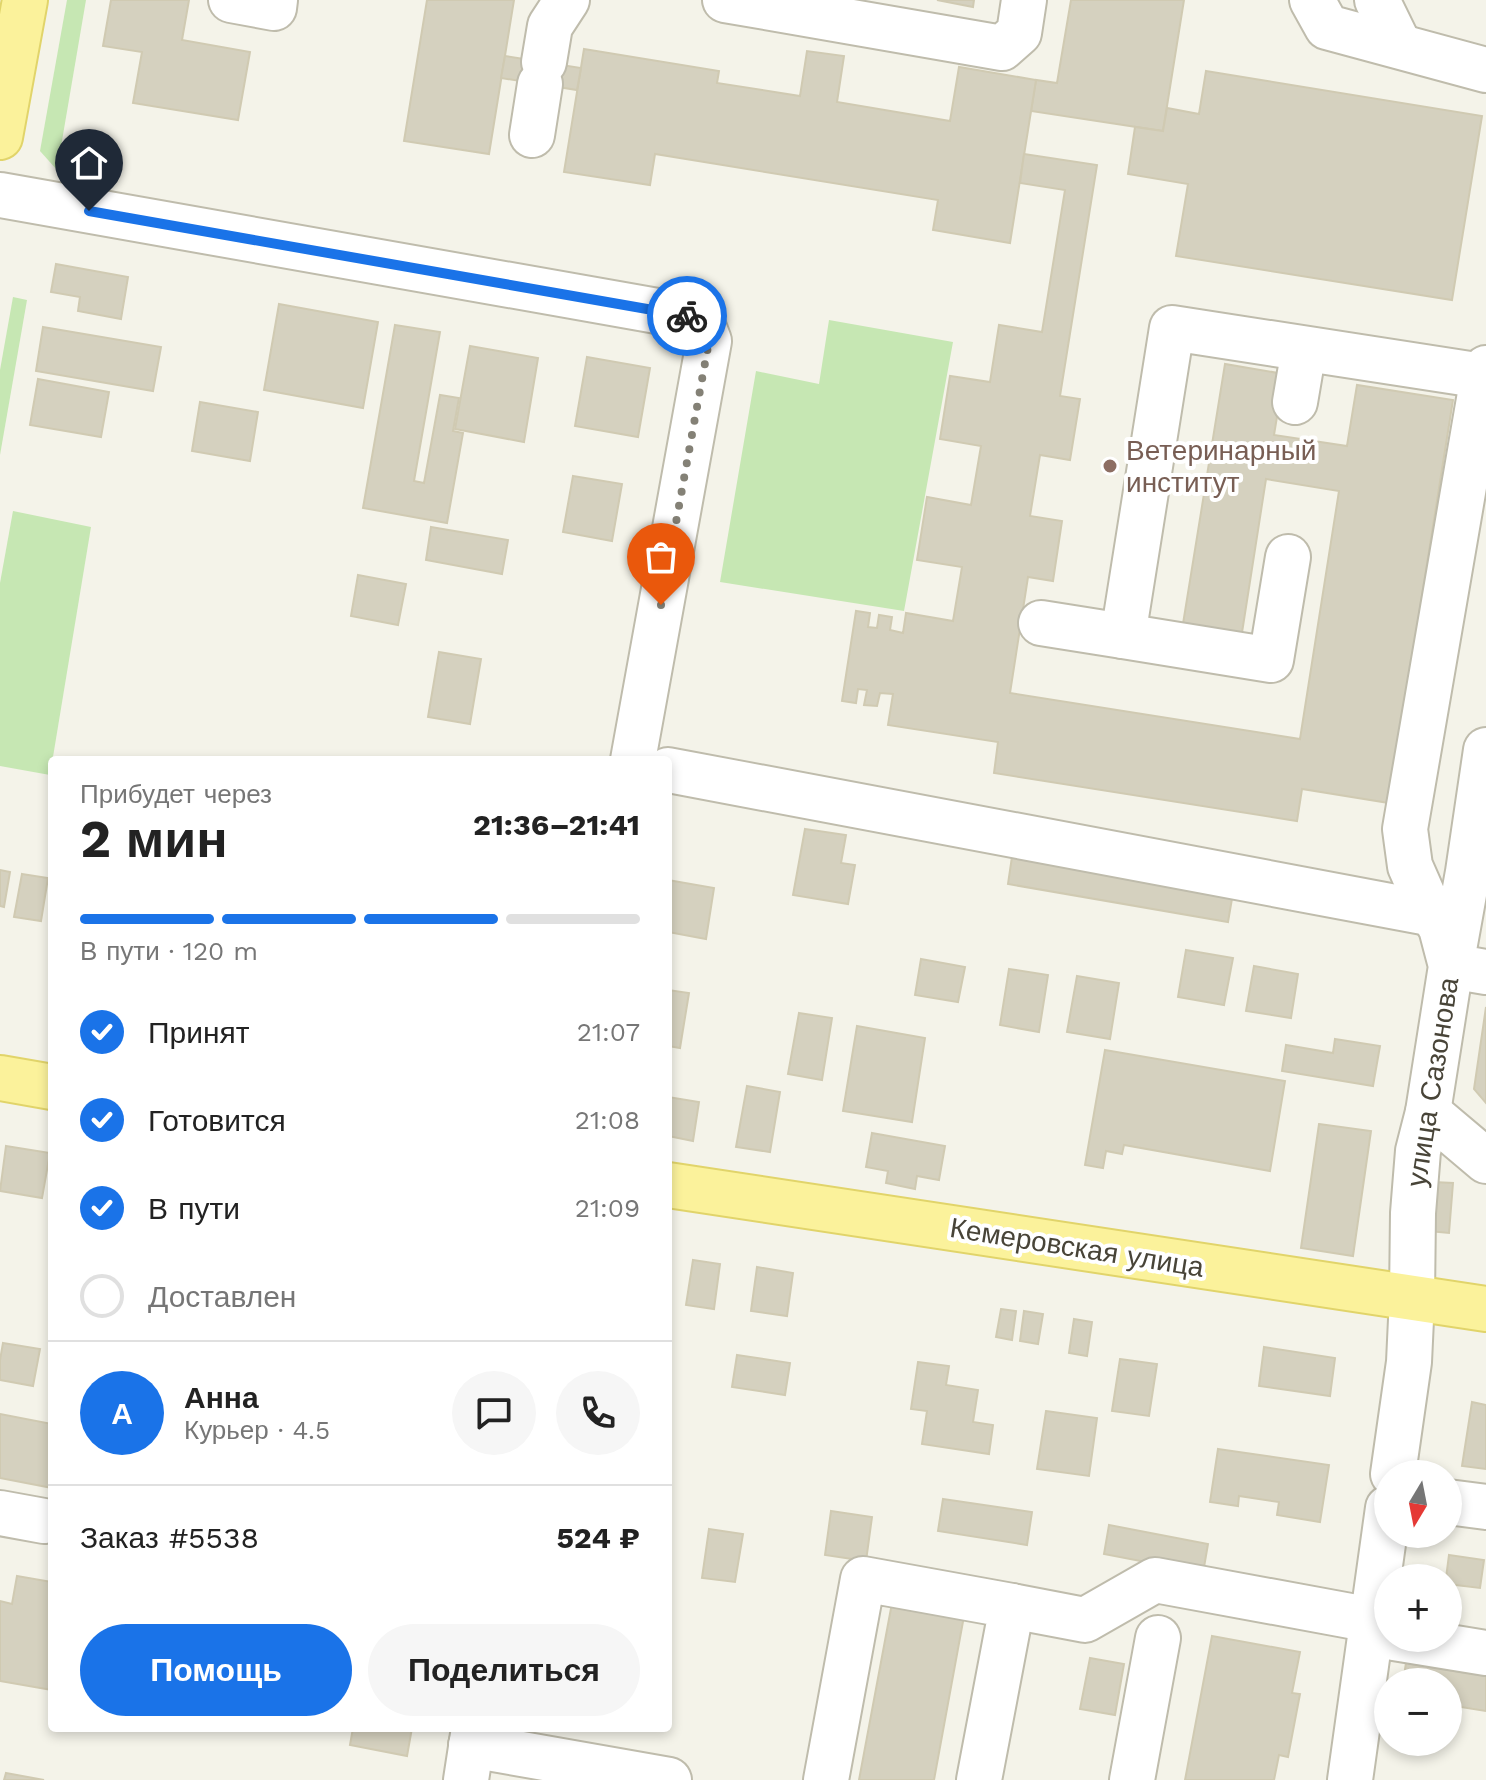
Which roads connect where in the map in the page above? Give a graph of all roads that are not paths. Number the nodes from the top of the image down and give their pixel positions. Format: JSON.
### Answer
{"nodes":[{"id":1,"x":25,"y":0,"type":"edge"},
{"id":2,"x":231,"y":0,"type":"edge"},
{"id":3,"x":275,"y":0,"type":"edge"},
{"id":4,"x":567,"y":0,"type":"edge"},
{"id":5,"x":725,"y":0,"type":"edge"},
{"id":6,"x":1024,"y":0,"type":"edge"},
{"id":7,"x":1312,"y":0,"type":"edge"},
{"id":8,"x":1377,"y":0,"type":"edge"},
{"id":9,"x":1399,"y":45,"type":"junction"},
{"id":10,"x":1486,"y":70,"type":"edge"},
{"id":11,"x":532,"y":135,"type":"dead end"},
{"id":12,"x":0,"y":137,"type":"edge"},
{"id":13,"x":0,"y":195,"type":"edge"},
{"id":14,"x":1304,"y":349,"type":"junction"},
{"id":15,"x":1484,"y":372,"type":"edge"},
{"id":16,"x":1295,"y":402,"type":"dead end"},
{"id":17,"x":1478,"y":456,"type":"edge"},
{"id":18,"x":1288,"y":557,"type":"dead end"},
{"id":19,"x":1041,"y":623,"type":"dead end"},
{"id":20,"x":1123,"y":636,"type":"junction"},
{"id":21,"x":1486,"y":750,"type":"edge"},
{"id":22,"x":634,"y":756,"type":"edge"},
{"id":23,"x":672,"y":771,"type":"edge"},
{"id":24,"x":1433,"y":914,"type":"junction"},
{"id":25,"x":1468,"y":969,"type":"edge"},
{"id":26,"x":0,"y":1078,"type":"edge"},
{"id":27,"x":48,"y":1086,"type":"edge"},
{"id":28,"x":1428,"y":1112,"type":"junction"},
{"id":29,"x":1486,"y":1161,"type":"edge"},
{"id":30,"x":672,"y":1186,"type":"edge"},
{"id":31,"x":1412,"y":1298,"type":"junction"},
{"id":32,"x":1486,"y":1309,"type":"edge"},
{"id":33,"x":1395,"y":1460,"type":"edge"},
{"id":34,"x":1462,"y":1504,"type":"edge"},
{"id":35,"x":1486,"y":1507,"type":"edge"},
{"id":36,"x":0,"y":1513,"type":"edge"},
{"id":37,"x":44,"y":1521,"type":"dead end"},
{"id":38,"x":1012,"y":1606,"type":"junction"},
{"id":39,"x":1374,"y":1630,"type":"edge"},
{"id":40,"x":1158,"y":1638,"type":"dead end"},
{"id":41,"x":1462,"y":1648,"type":"edge"},
{"id":42,"x":1377,"y":1652,"type":"edge"},
{"id":43,"x":1486,"y":1653,"type":"edge"},
{"id":44,"x":470,"y":1751,"type":"edge"},
{"id":45,"x":669,"y":1780,"type":"edge"},
{"id":46,"x":826,"y":1780,"type":"edge"},
{"id":47,"x":979,"y":1780,"type":"edge"},
{"id":48,"x":1132,"y":1780,"type":"edge"},
{"id":49,"x":1350,"y":1780,"type":"edge"}],
"edges":[{"from":1,"to":12,"type":"main road"},
{"from":2,"to":3,"type":"street"},
{"from":4,"to":11,"type":"street"},
{"from":5,"to":6,"type":"street"},
{"from":7,"to":9,"type":"street"},
{"from":8,"to":9,"type":"street"},
{"from":9,"to":10,"type":"street"},
{"from":13,"to":22,"type":"street"},
{"from":14,"to":15,"type":"street"},
{"from":14,"to":16,"type":"street"},
{"from":14,"to":20,"type":"street"},
{"from":15,"to":17,"type":"street","name":"улица Сазонова"},
{"from":17,"to":24,"type":"street","name":"улица Сазонова"},
{"from":18,"to":20,"type":"street"},
{"from":19,"to":20,"type":"street"},
{"from":21,"to":25,"type":"street"},
{"from":23,"to":24,"type":"street"},
{"from":24,"to":25,"type":"street","name":"улица Сазонова"},
{"from":25,"to":28,"type":"street","name":"улица Сазонова"},
{"from":26,"to":27,"type":"main road"},
{"from":28,"to":29,"type":"street"},
{"from":28,"to":31,"type":"street","name":"улица Сазонова"},
{"from":30,"to":31,"type":"main road","name":"Кемеровская улица"},
{"from":31,"to":32,"type":"main road","name":"Кемеровская улица"},
{"from":31,"to":33,"type":"street","name":"улица Сазонова"},
{"from":34,"to":35,"type":"street"},
{"from":36,"to":37,"type":"street"},
{"from":38,"to":39,"type":"street"},
{"from":38,"to":46,"type":"street"},
{"from":38,"to":47,"type":"street"},
{"from":40,"to":48,"type":"street"},
{"from":41,"to":43,"type":"street"},
{"from":42,"to":49,"type":"street"},
{"from":44,"to":45,"type":"street"}]}
